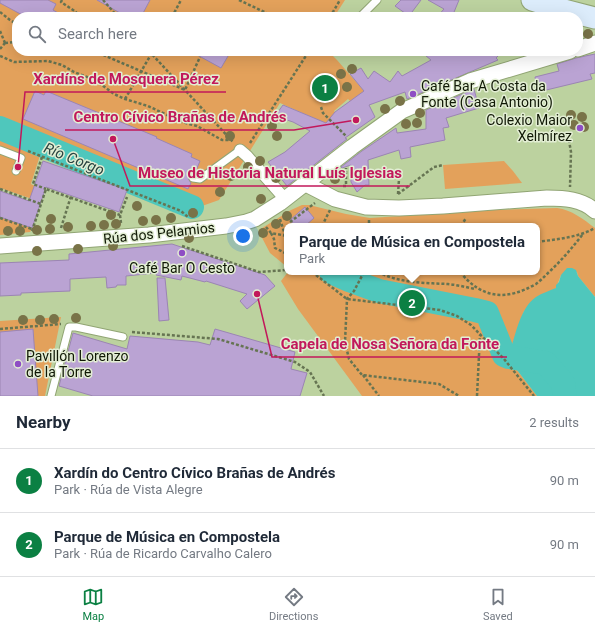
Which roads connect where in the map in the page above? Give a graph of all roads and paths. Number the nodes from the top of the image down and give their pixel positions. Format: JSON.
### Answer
{"nodes":[{"id":1,"x":62,"y":0,"type":"edge"},
{"id":2,"x":103,"y":0,"type":"edge"},
{"id":3,"x":181,"y":0,"type":"edge"},
{"id":4,"x":239,"y":0,"type":"edge"},
{"id":5,"x":340,"y":0,"type":"edge"},
{"id":6,"x":377,"y":0,"type":"edge"},
{"id":7,"x":532,"y":0,"type":"edge"},
{"id":8,"x":0,"y":12,"type":"edge"},
{"id":9,"x":76,"y":12,"type":"edge"},
{"id":10,"x":114,"y":12,"type":"edge"},
{"id":11,"x":175,"y":12,"type":"edge"},
{"id":12,"x":264,"y":12,"type":"edge"},
{"id":13,"x":333,"y":12,"type":"edge"},
{"id":14,"x":366,"y":12,"type":"edge"},
{"id":15,"x":575,"y":12,"type":"edge"},
{"id":16,"x":12,"y":21,"type":"edge"},
{"id":17,"x":0,"y":31,"type":"edge"},
{"id":18,"x":5,"y":42,"type":"junction"},
{"id":19,"x":12,"y":42,"type":"edge"},
{"id":20,"x":595,"y":43,"type":"edge"},
{"id":21,"x":583,"y":47,"type":"edge"},
{"id":22,"x":0,"y":49,"type":"edge"},
{"id":23,"x":0,"y":56,"type":"edge"},
{"id":24,"x":105,"y":56,"type":"edge"},
{"id":25,"x":150,"y":56,"type":"edge"},
{"id":26,"x":155,"y":56,"type":"edge"},
{"id":27,"x":306,"y":56,"type":"edge"},
{"id":28,"x":553,"y":56,"type":"edge"},
{"id":29,"x":200,"y":57,"type":"dead end"},
{"id":30,"x":141,"y":72,"type":"junction"},
{"id":31,"x":185,"y":90,"type":"junction"},
{"id":32,"x":125,"y":99,"type":"junction"},
{"id":33,"x":321,"y":107,"type":"dead end"},
{"id":34,"x":568,"y":135,"type":"dead end"},
{"id":35,"x":230,"y":140,"type":"junction"},
{"id":36,"x":350,"y":141,"type":"dead end"},
{"id":37,"x":21,"y":148,"type":"dead end"},
{"id":38,"x":0,"y":150,"type":"edge"},
{"id":39,"x":240,"y":150,"type":"junction"},
{"id":40,"x":42,"y":157,"type":"junction"},
{"id":41,"x":444,"y":165,"type":"dead end"},
{"id":42,"x":346,"y":171,"type":"dead end"},
{"id":43,"x":16,"y":172,"type":"dead end"},
{"id":44,"x":193,"y":178,"type":"dead end"},
{"id":45,"x":399,"y":179,"type":"dead end"},
{"id":46,"x":311,"y":180,"type":"junction"},
{"id":47,"x":344,"y":186,"type":"dead end"},
{"id":48,"x":0,"y":189,"type":"edge"},
{"id":49,"x":46,"y":189,"type":"junction"},
{"id":50,"x":398,"y":194,"type":"junction"},
{"id":51,"x":71,"y":197,"type":"junction"},
{"id":52,"x":127,"y":197,"type":"dead end"},
{"id":53,"x":285,"y":199,"type":"junction"},
{"id":54,"x":570,"y":199,"type":"junction"},
{"id":55,"x":398,"y":200,"type":"dead end"},
{"id":56,"x":324,"y":202,"type":"junction"},
{"id":57,"x":41,"y":204,"type":"junction"},
{"id":58,"x":595,"y":210,"type":"edge"},
{"id":59,"x":120,"y":214,"type":"junction"},
{"id":60,"x":276,"y":216,"type":"dead end"},
{"id":61,"x":0,"y":218,"type":"edge"},
{"id":62,"x":190,"y":219,"type":"dead end"},
{"id":63,"x":291,"y":223,"type":"edge"},
{"id":64,"x":322,"y":223,"type":"edge"},
{"id":65,"x":264,"y":224,"type":"dead end"},
{"id":66,"x":121,"y":226,"type":"dead end"},
{"id":67,"x":595,"y":228,"type":"edge"},
{"id":68,"x":33,"y":229,"type":"junction"},
{"id":69,"x":284,"y":230,"type":"edge"},
{"id":70,"x":60,"y":232,"type":"dead end"},
{"id":71,"x":271,"y":233,"type":"junction"},
{"id":72,"x":31,"y":234,"type":"dead end"},
{"id":73,"x":583,"y":234,"type":"junction"},
{"id":74,"x":284,"y":235,"type":"edge"},
{"id":75,"x":540,"y":241,"type":"edge"},
{"id":76,"x":181,"y":245,"type":"dead end"},
{"id":77,"x":0,"y":246,"type":"edge"},
{"id":78,"x":284,"y":252,"type":"edge"},
{"id":79,"x":284,"y":270,"type":"edge"},
{"id":80,"x":316,"y":275,"type":"edge"},
{"id":81,"x":363,"y":275,"type":"edge"},
{"id":82,"x":384,"y":275,"type":"edge"},
{"id":83,"x":463,"y":275,"type":"edge"},
{"id":84,"x":476,"y":289,"type":"junction"},
{"id":85,"x":347,"y":299,"type":"junction"},
{"id":86,"x":66,"y":323,"type":"dead end"},
{"id":87,"x":0,"y":329,"type":"edge"},
{"id":88,"x":124,"y":335,"type":"joint"},
{"id":89,"x":480,"y":335,"type":"junction"},
{"id":90,"x":362,"y":375,"type":"junction"},
{"id":91,"x":51,"y":396,"type":"edge"},
{"id":92,"x":324,"y":396,"type":"edge"},
{"id":93,"x":379,"y":396,"type":"edge"},
{"id":94,"x":459,"y":396,"type":"edge"},
{"id":95,"x":477,"y":396,"type":"edge"},
{"id":96,"x":534,"y":396,"type":"edge"}],
"edges":[{"from":1,"to":9,"type":"path"},
{"from":2,"to":10,"type":"path"},
{"from":3,"to":11,"type":"path"},
{"from":4,"to":12,"type":"path"},
{"from":5,"to":13,"type":"path"},
{"from":6,"to":14,"type":"lane"},
{"from":7,"to":15,"type":"main road"},
{"from":8,"to":16,"type":"path"},
{"from":17,"to":18,"type":"path"},
{"from":18,"to":19,"type":"path"},
{"from":18,"to":22,"type":"path"},
{"from":20,"to":21,"type":"street"},
{"from":23,"to":32,"type":"path"},
{"from":24,"to":30,"type":"path"},
{"from":25,"to":30,"type":"path"},
{"from":26,"to":31,"type":"path"},
{"from":27,"to":39,"type":"path"},
{"from":28,"to":46,"type":"street","name":"Rúa dos Pelamios"},
{"from":29,"to":31,"type":"path"},
{"from":30,"to":31,"type":"path"},
{"from":30,"to":32,"type":"path"},
{"from":31,"to":35,"type":"path"},
{"from":32,"to":35,"type":"path"},
{"from":33,"to":36,"type":"path"},
{"from":34,"to":54,"type":"path"},
{"from":35,"to":39,"type":"path"},
{"from":37,"to":40,"type":"path"},
{"from":38,"to":43,"type":"lane"},
{"from":39,"to":44,"type":"lane"},
{"from":39,"to":53,"type":"street"},
{"from":40,"to":49,"type":"path"},
{"from":40,"to":62,"type":"path"},
{"from":41,"to":50,"type":"path"},
{"from":42,"to":47,"type":"path"},
{"from":45,"to":50,"type":"path"},
{"from":46,"to":53,"type":"street","name":"Rúa dos Pelamios"},
{"from":46,"to":56,"type":"street"},
{"from":48,"to":57,"type":"path"},
{"from":49,"to":51,"type":"path"},
{"from":49,"to":57,"type":"path"},
{"from":50,"to":55,"type":"path"},
{"from":51,"to":59,"type":"path"},
{"from":51,"to":70,"type":"path"},
{"from":52,"to":59,"type":"path"},
{"from":53,"to":77,"type":"street","name":"Rúa dos Pelamios"},
{"from":54,"to":56,"type":"street"},
{"from":54,"to":58,"type":"street"},
{"from":56,"to":63,"type":"path"},
{"from":56,"to":64,"type":"path"},
{"from":57,"to":68,"type":"path"},
{"from":59,"to":66,"type":"path"},
{"from":60,"to":69,"type":"path"},
{"from":61,"to":68,"type":"path"},
{"from":65,"to":71,"type":"path"},
{"from":67,"to":73,"type":"path"},
{"from":68,"to":72,"type":"path"},
{"from":71,"to":74,"type":"path"},
{"from":71,"to":78,"type":"path"},
{"from":73,"to":75,"type":"path"},
{"from":73,"to":84,"type":"path"},
{"from":76,"to":79,"type":"path"},
{"from":80,"to":85,"type":"path"},
{"from":81,"to":85,"type":"path"},
{"from":82,"to":84,"type":"path"},
{"from":83,"to":84,"type":"path"},
{"from":85,"to":89,"type":"path"},
{"from":85,"to":90,"type":"path"},
{"from":86,"to":87,"type":"path"},
{"from":88,"to":91,"type":"lane"},
{"from":88,"to":92,"type":"path"},
{"from":89,"to":95,"type":"path"},
{"from":89,"to":96,"type":"path"},
{"from":90,"to":93,"type":"path"},
{"from":90,"to":94,"type":"path"}]}
